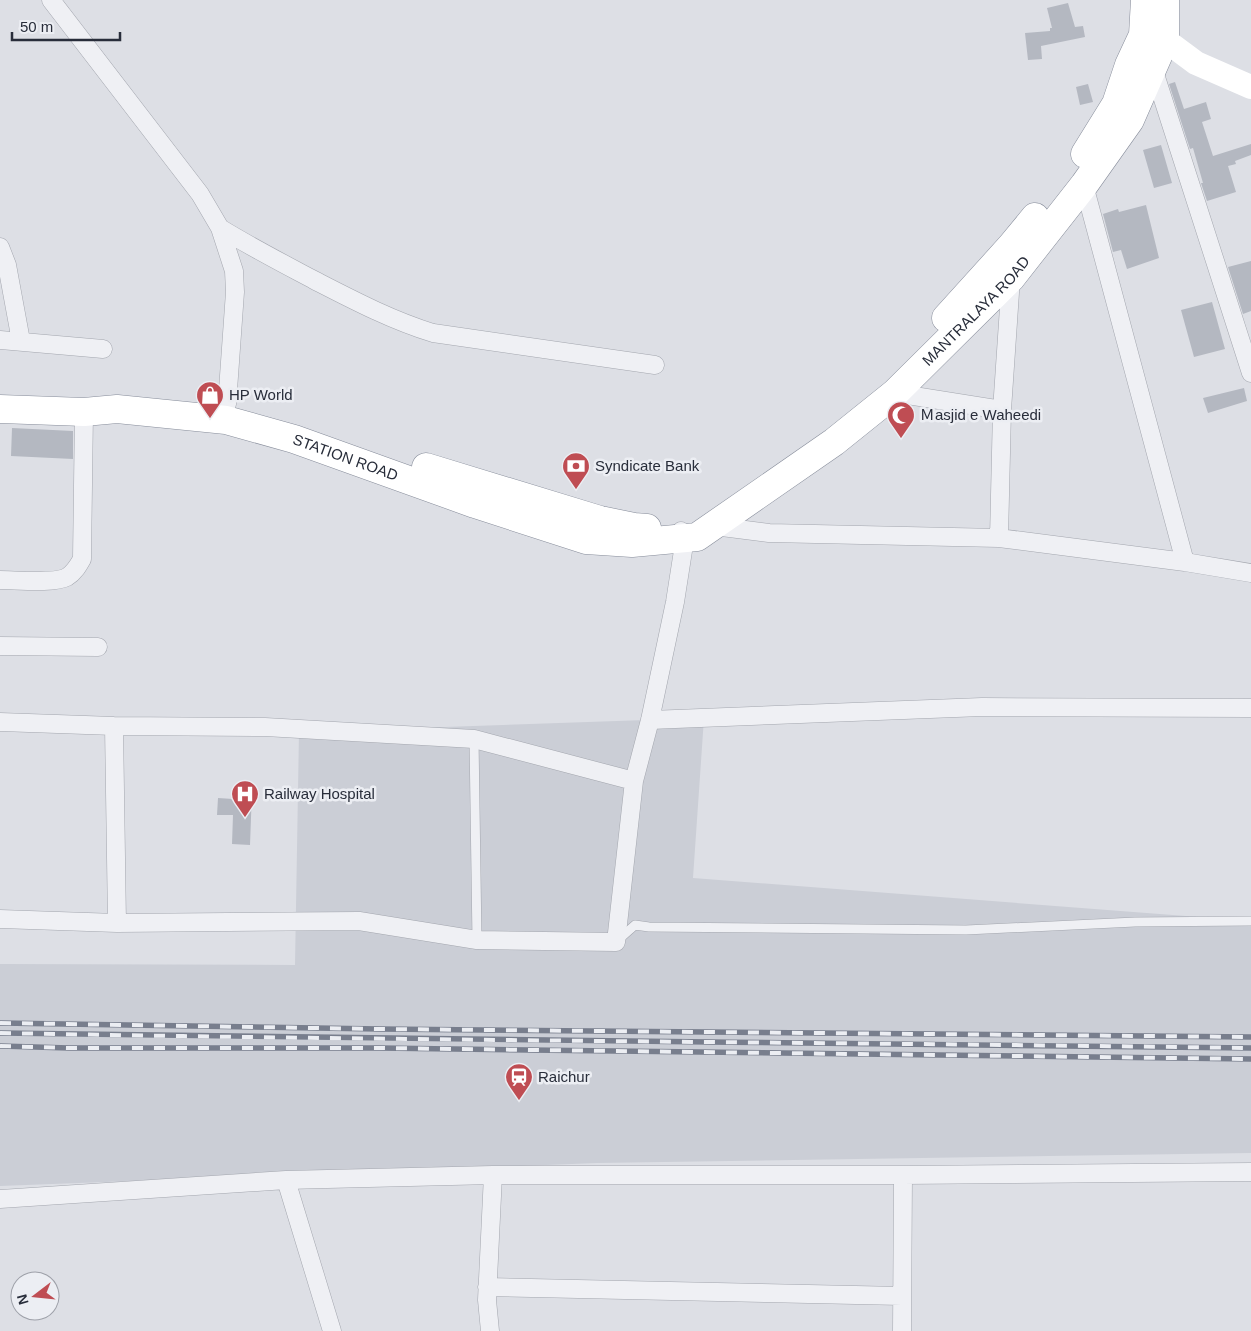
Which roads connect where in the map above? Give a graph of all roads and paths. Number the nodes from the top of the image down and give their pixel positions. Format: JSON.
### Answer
{"nodes":[{"id":1,"x":51,"y":0,"type":"edge"},
{"id":2,"x":1144,"y":0,"type":"edge"},
{"id":3,"x":1165,"y":0,"type":"edge"},
{"id":4,"x":1154,"y":38,"type":"junction"},
{"id":5,"x":1153,"y":68,"type":"junction"},
{"id":6,"x":1251,"y":87,"type":"edge"},
{"id":7,"x":1084,"y":185,"type":"junction"},
{"id":8,"x":220,"y":228,"type":"junction"},
{"id":9,"x":0,"y":247,"type":"edge"},
{"id":10,"x":1011,"y":278,"type":"junction"},
{"id":11,"x":0,"y":340,"type":"edge"},
{"id":12,"x":21,"y":341,"type":"junction"},
{"id":13,"x":103,"y":349,"type":"dead end"},
{"id":14,"x":655,"y":365,"type":"dead end"},
{"id":15,"x":1251,"y":373,"type":"edge"},
{"id":16,"x":0,"y":391,"type":"edge"},
{"id":17,"x":895,"y":393,"type":"junction"},
{"id":18,"x":227,"y":404,"type":"junction"},
{"id":19,"x":0,"y":409,"type":"edge"},
{"id":20,"x":1002,"y":410,"type":"junction"},
{"id":21,"x":84,"y":412,"type":"junction"},
{"id":22,"x":714,"y":526,"type":"junction"},
{"id":23,"x":682,"y":533,"type":"junction"},
{"id":24,"x":999,"y":538,"type":"junction"},
{"id":25,"x":1185,"y":562,"type":"junction"},
{"id":26,"x":1251,"y":572,"type":"edge"},
{"id":27,"x":0,"y":580,"type":"edge"},
{"id":28,"x":0,"y":646,"type":"edge"},
{"id":29,"x":98,"y":648,"type":"dead end"},
{"id":30,"x":1251,"y":708,"type":"edge"},
{"id":31,"x":650,"y":720,"type":"junction"},
{"id":32,"x":0,"y":722,"type":"edge"},
{"id":33,"x":114,"y":726,"type":"junction"},
{"id":34,"x":474,"y":739,"type":"junction"},
{"id":35,"x":634,"y":780,"type":"junction"},
{"id":36,"x":0,"y":919,"type":"edge"},
{"id":37,"x":1251,"y":921,"type":"edge"},
{"id":38,"x":117,"y":923,"type":"junction"},
{"id":39,"x":477,"y":940,"type":"junction"},
{"id":40,"x":616,"y":942,"type":"junction"},
{"id":41,"x":1251,"y":1172,"type":"edge"},
{"id":42,"x":493,"y":1175,"type":"junction"},
{"id":43,"x":903,"y":1175,"type":"junction"},
{"id":44,"x":286,"y":1180,"type":"junction"},
{"id":45,"x":0,"y":1199,"type":"edge"},
{"id":46,"x":487,"y":1287,"type":"junction"},
{"id":47,"x":902,"y":1296,"type":"junction"},
{"id":48,"x":332,"y":1331,"type":"edge"},
{"id":49,"x":490,"y":1331,"type":"edge"},
{"id":50,"x":902,"y":1331,"type":"edge"}],
"edges":[{"from":1,"to":8,"type":"street"},
{"from":2,"to":4,"type":"highway","name":"MANTRALAYA ROAD"},
{"from":3,"to":4,"type":"highway","name":"MANTRALAYA ROAD"},
{"from":4,"to":5,"type":"highway","name":"MANTRALAYA ROAD"},
{"from":4,"to":6,"type":"main road"},
{"from":4,"to":23,"type":"highway","name":"MANTRALAYA ROAD"},
{"from":5,"to":7,"type":"highway","name":"MANTRALAYA ROAD"},
{"from":5,"to":15,"type":"street"},
{"from":7,"to":10,"type":"highway","name":"MANTRALAYA ROAD"},
{"from":7,"to":25,"type":"street"},
{"from":8,"to":14,"type":"street"},
{"from":8,"to":18,"type":"street"},
{"from":9,"to":12,"type":"street"},
{"from":10,"to":17,"type":"highway","name":"MANTRALAYA ROAD"},
{"from":10,"to":20,"type":"street"},
{"from":11,"to":12,"type":"street"},
{"from":12,"to":13,"type":"street"},
{"from":16,"to":18,"type":"highway","name":"STATION ROAD"},
{"from":17,"to":20,"type":"street"},
{"from":17,"to":22,"type":"highway","name":"MANTRALAYA ROAD"},
{"from":18,"to":23,"type":"highway","name":"STATION ROAD"},
{"from":19,"to":21,"type":"highway","name":"STATION ROAD"},
{"from":20,"to":24,"type":"street"},
{"from":21,"to":23,"type":"highway","name":"STATION ROAD"},
{"from":21,"to":27,"type":"street"},
{"from":22,"to":23,"type":"highway","name":"MANTRALAYA ROAD"},
{"from":22,"to":24,"type":"street"},
{"from":23,"to":31,"type":"street"},
{"from":24,"to":25,"type":"street"},
{"from":25,"to":26,"type":"street"},
{"from":28,"to":29,"type":"street"},
{"from":30,"to":31,"type":"street"},
{"from":31,"to":35,"type":"street"},
{"from":32,"to":33,"type":"street"},
{"from":33,"to":34,"type":"street"},
{"from":33,"to":38,"type":"street"},
{"from":34,"to":35,"type":"street"},
{"from":34,"to":39,"type":"lane"},
{"from":35,"to":40,"type":"street"},
{"from":36,"to":38,"type":"street"},
{"from":37,"to":40,"type":"lane"},
{"from":38,"to":39,"type":"street"},
{"from":39,"to":40,"type":"street"},
{"from":41,"to":43,"type":"street"},
{"from":42,"to":43,"type":"street"},
{"from":42,"to":44,"type":"street"},
{"from":42,"to":46,"type":"street"},
{"from":43,"to":47,"type":"street"},
{"from":44,"to":45,"type":"street"},
{"from":44,"to":48,"type":"street"},
{"from":46,"to":47,"type":"street"},
{"from":46,"to":49,"type":"street"},
{"from":47,"to":50,"type":"street"}]}
